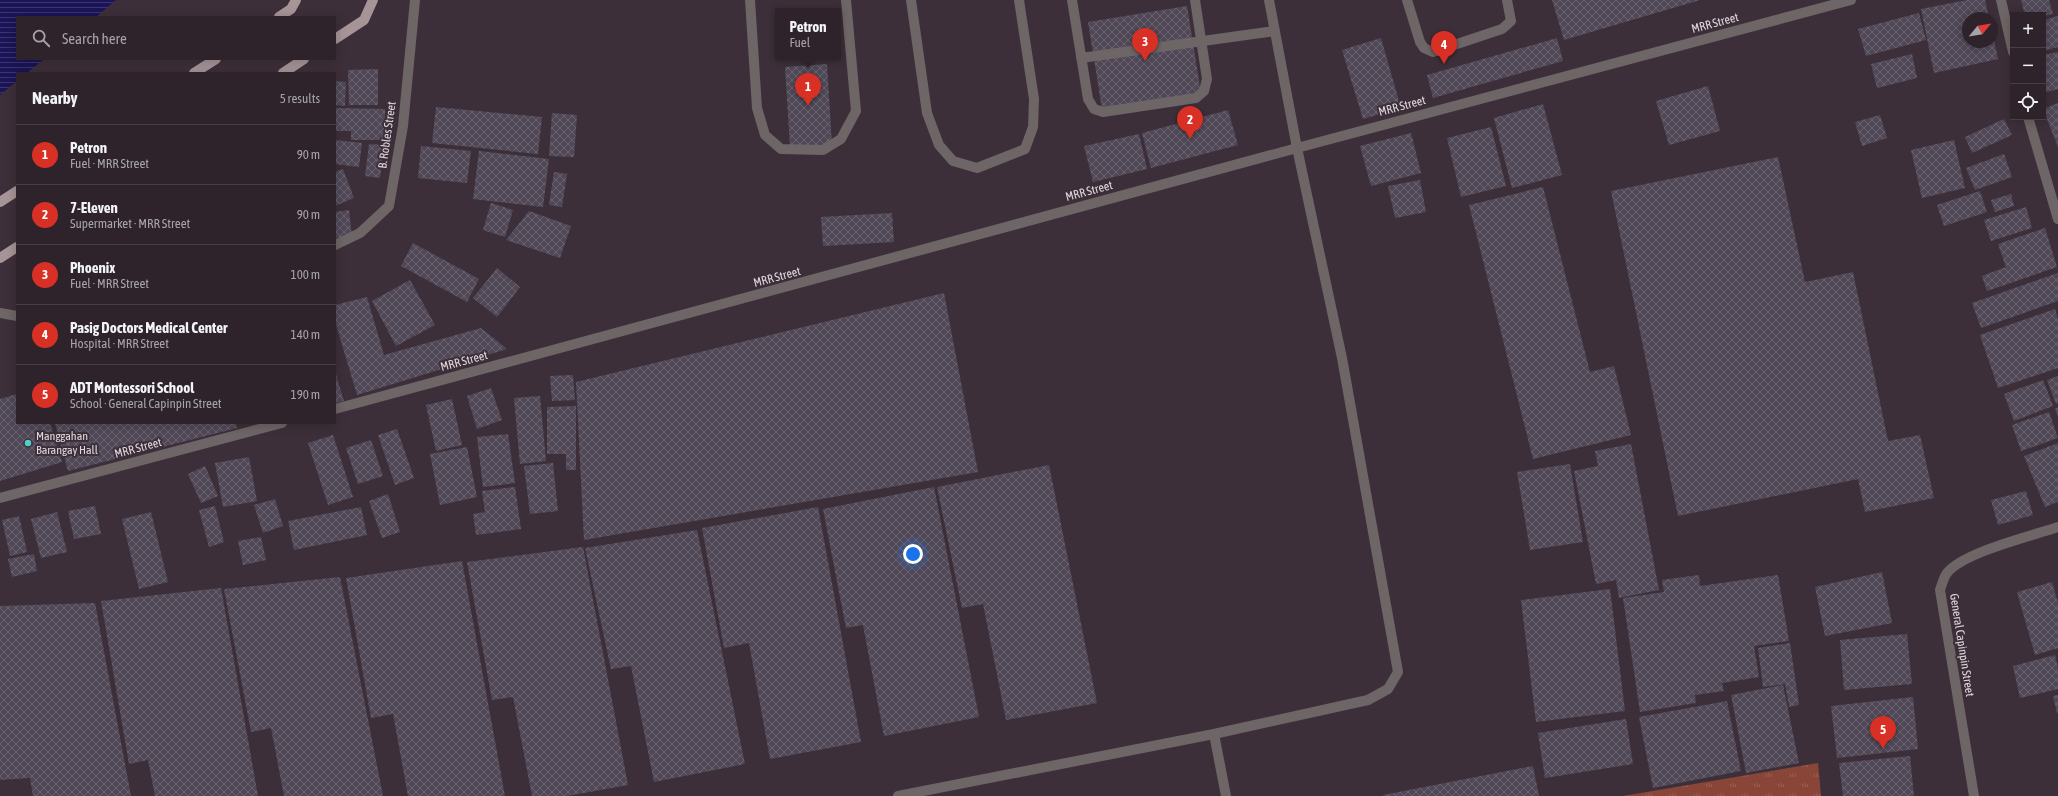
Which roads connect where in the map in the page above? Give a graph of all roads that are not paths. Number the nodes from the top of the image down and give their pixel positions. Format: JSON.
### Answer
{"nodes":[{"id":1,"x":296,"y":0,"type":"edge"},
{"id":2,"x":373,"y":0,"type":"edge"},
{"id":3,"x":415,"y":0,"type":"edge"},
{"id":4,"x":750,"y":0,"type":"edge"},
{"id":5,"x":846,"y":0,"type":"edge"},
{"id":6,"x":911,"y":0,"type":"edge"},
{"id":7,"x":1019,"y":0,"type":"edge"},
{"id":8,"x":1072,"y":0,"type":"edge"},
{"id":9,"x":1195,"y":0,"type":"edge"},
{"id":10,"x":1269,"y":0,"type":"edge"},
{"id":11,"x":1407,"y":0,"type":"edge"},
{"id":12,"x":1507,"y":0,"type":"edge"},
{"id":13,"x":1851,"y":0,"type":"edge"},
{"id":14,"x":2001,"y":0,"type":"edge"},
{"id":15,"x":280,"y":16,"type":"edge"},
{"id":16,"x":1275,"y":31,"type":"junction"},
{"id":17,"x":336,"y":38,"type":"edge"},
{"id":18,"x":1201,"y":42,"type":"junction"},
{"id":19,"x":2012,"y":48,"type":"edge"},
{"id":20,"x":1081,"y":58,"type":"junction"},
{"id":21,"x":214,"y":60,"type":"edge"},
{"id":22,"x":302,"y":60,"type":"edge"},
{"id":23,"x":196,"y":72,"type":"edge"},
{"id":24,"x":284,"y":72,"type":"edge"},
{"id":25,"x":2029,"y":120,"type":"edge"},
{"id":26,"x":1297,"y":148,"type":"junction"},
{"id":27,"x":16,"y":192,"type":"edge"},
{"id":28,"x":0,"y":202,"type":"edge"},
{"id":29,"x":2058,"y":219,"type":"edge"},
{"id":30,"x":336,"y":245,"type":"edge"},
{"id":31,"x":16,"y":247,"type":"edge"},
{"id":32,"x":0,"y":258,"type":"edge"},
{"id":33,"x":0,"y":313,"type":"edge"},
{"id":34,"x":16,"y":316,"type":"edge"},
{"id":35,"x":336,"y":409,"type":"edge"},
{"id":36,"x":278,"y":424,"type":"edge"},
{"id":37,"x":0,"y":498,"type":"edge"},
{"id":38,"x":2058,"y":527,"type":"edge"},
{"id":39,"x":1214,"y":734,"type":"junction"},
{"id":40,"x":898,"y":796,"type":"edge"},
{"id":41,"x":1226,"y":796,"type":"edge"},
{"id":42,"x":1974,"y":796,"type":"edge"}],
"edges":[{"from":1,"to":15,"type":"main road"},
{"from":2,"to":17,"type":"main road"},
{"from":3,"to":30,"type":"street","name":"B. Robles Street"},
{"from":4,"to":5,"type":"street"},
{"from":6,"to":7,"type":"street"},
{"from":8,"to":20,"type":"street"},
{"from":9,"to":18,"type":"street"},
{"from":10,"to":16,"type":"street"},
{"from":11,"to":12,"type":"street"},
{"from":13,"to":26,"type":"street","name":"MRR Street"},
{"from":14,"to":19,"type":"street"},
{"from":16,"to":18,"type":"street"},
{"from":16,"to":26,"type":"street"},
{"from":18,"to":20,"type":"street"},
{"from":18,"to":20,"type":"street"},
{"from":21,"to":23,"type":"main road"},
{"from":22,"to":24,"type":"main road"},
{"from":25,"to":29,"type":"street"},
{"from":26,"to":35,"type":"street","name":"MRR Street"},
{"from":26,"to":39,"type":"street"},
{"from":27,"to":28,"type":"main road"},
{"from":31,"to":32,"type":"main road"},
{"from":33,"to":34,"type":"street"},
{"from":36,"to":37,"type":"street","name":"MRR Street"},
{"from":38,"to":42,"type":"street","name":"General Capinpin Street"},
{"from":39,"to":40,"type":"street"},
{"from":39,"to":41,"type":"street"}]}
